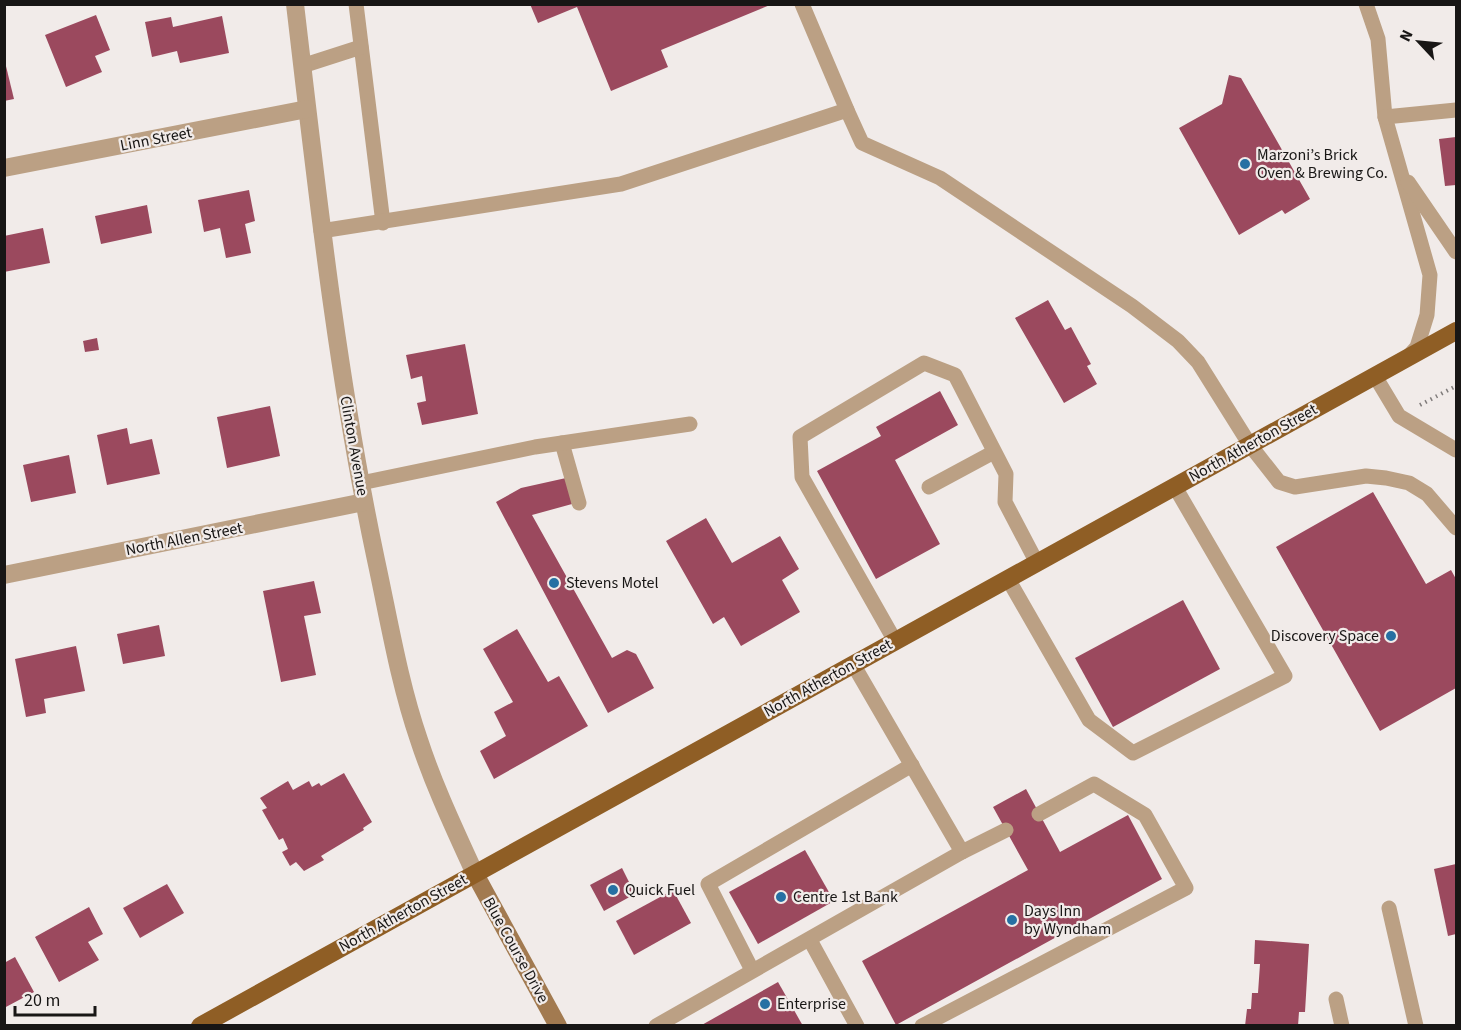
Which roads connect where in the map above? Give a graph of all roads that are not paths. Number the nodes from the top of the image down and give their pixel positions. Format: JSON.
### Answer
{"nodes":[{"id":1,"x":295,"y":4,"type":"edge"},
{"id":2,"x":356,"y":4,"type":"edge"},
{"id":3,"x":802,"y":4,"type":"edge"},
{"id":4,"x":1366,"y":4,"type":"edge"},
{"id":5,"x":361,"y":47,"type":"junction"},
{"id":6,"x":302,"y":66,"type":"junction"},
{"id":7,"x":307,"y":109,"type":"junction"},
{"id":8,"x":847,"y":110,"type":"junction"},
{"id":9,"x":1456,"y":110,"type":"edge"},
{"id":10,"x":1385,"y":117,"type":"junction"},
{"id":11,"x":4,"y":168,"type":"edge"},
{"id":12,"x":1404,"y":177,"type":"junction"},
{"id":13,"x":382,"y":222,"type":"junction"},
{"id":14,"x":321,"y":231,"type":"junction"},
{"id":15,"x":1456,"y":252,"type":"edge"},
{"id":16,"x":1456,"y":331,"type":"edge"},
{"id":17,"x":1408,"y":357,"type":"junction"},
{"id":18,"x":1375,"y":376,"type":"junction"},
{"id":19,"x":690,"y":424,"type":"dead end"},
{"id":20,"x":562,"y":443,"type":"junction"},
{"id":21,"x":1250,"y":445,"type":"junction"},
{"id":22,"x":1456,"y":450,"type":"edge"},
{"id":23,"x":994,"y":452,"type":"junction"},
{"id":24,"x":361,"y":483,"type":"junction"},
{"id":25,"x":1175,"y":486,"type":"junction"},
{"id":26,"x":928,"y":487,"type":"dead end"},
{"id":27,"x":364,"y":502,"type":"junction"},
{"id":28,"x":579,"y":503,"type":"dead end"},
{"id":29,"x":1456,"y":528,"type":"edge"},
{"id":30,"x":1037,"y":562,"type":"junction"},
{"id":31,"x":4,"y":575,"type":"edge"},
{"id":32,"x":1008,"y":579,"type":"junction"},
{"id":33,"x":895,"y":641,"type":"junction"},
{"id":34,"x":853,"y":664,"type":"junction"},
{"id":35,"x":912,"y":765,"type":"junction"},
{"id":36,"x":1039,"y":814,"type":"dead end"},
{"id":37,"x":1006,"y":830,"type":"dead end"},
{"id":38,"x":962,"y":852,"type":"junction"},
{"id":39,"x":474,"y":874,"type":"junction"},
{"id":40,"x":1389,"y":908,"type":"dead end"},
{"id":41,"x":810,"y":940,"type":"junction"},
{"id":42,"x":752,"y":970,"type":"junction"},
{"id":43,"x":1336,"y":999,"type":"dead end"},
{"id":44,"x":207,"y":1023,"type":"edge"},
{"id":45,"x":558,"y":1026,"type":"edge"},
{"id":46,"x":656,"y":1026,"type":"edge"},
{"id":47,"x":857,"y":1026,"type":"edge"},
{"id":48,"x":922,"y":1026,"type":"edge"},
{"id":49,"x":1342,"y":1026,"type":"edge"},
{"id":50,"x":1416,"y":1026,"type":"edge"}],
"edges":[{"from":1,"to":6,"type":"street","name":"Clinton Avenue"},
{"from":2,"to":5,"type":"lane"},
{"from":3,"to":8,"type":"lane"},
{"from":4,"to":10,"type":"lane"},
{"from":5,"to":6,"type":"lane"},
{"from":5,"to":13,"type":"lane"},
{"from":6,"to":7,"type":"street","name":"Clinton Avenue"},
{"from":7,"to":11,"type":"street","name":"Linn Street"},
{"from":7,"to":14,"type":"street","name":"Clinton Avenue"},
{"from":8,"to":13,"type":"lane"},
{"from":8,"to":21,"type":"lane"},
{"from":9,"to":10,"type":"lane"},
{"from":10,"to":12,"type":"lane"},
{"from":12,"to":15,"type":"lane"},
{"from":12,"to":17,"type":"lane"},
{"from":13,"to":14,"type":"lane"},
{"from":14,"to":24,"type":"street","name":"Clinton Avenue"},
{"from":16,"to":17,"type":"main road","name":"North Atherton Street"},
{"from":17,"to":18,"type":"main road","name":"North Atherton Street"},
{"from":18,"to":21,"type":"main road","name":"North Atherton Street"},
{"from":18,"to":22,"type":"lane"},
{"from":19,"to":20,"type":"lane"},
{"from":20,"to":24,"type":"lane"},
{"from":20,"to":28,"type":"lane"},
{"from":21,"to":25,"type":"main road","name":"North Atherton Street"},
{"from":21,"to":29,"type":"lane"},
{"from":23,"to":26,"type":"lane"},
{"from":23,"to":30,"type":"lane"},
{"from":23,"to":33,"type":"lane"},
{"from":24,"to":27,"type":"street","name":"Clinton Avenue"},
{"from":25,"to":30,"type":"main road","name":"North Atherton Street"},
{"from":25,"to":32,"type":"lane"},
{"from":27,"to":31,"type":"street","name":"North Allen Street"},
{"from":27,"to":39,"type":"street","name":"Clinton Avenue"},
{"from":30,"to":32,"type":"main road","name":"North Atherton Street"},
{"from":32,"to":33,"type":"main road","name":"North Atherton Street"},
{"from":33,"to":34,"type":"main road","name":"North Atherton Street"},
{"from":34,"to":35,"type":"lane"},
{"from":34,"to":39,"type":"main road","name":"North Atherton Street"},
{"from":35,"to":38,"type":"lane"},
{"from":35,"to":42,"type":"lane"},
{"from":36,"to":48,"type":"lane"},
{"from":37,"to":38,"type":"lane"},
{"from":38,"to":41,"type":"lane"},
{"from":39,"to":44,"type":"main road","name":"North Atherton Street"},
{"from":39,"to":45,"type":"main road","name":"Blue Course Drive"},
{"from":40,"to":50,"type":"lane"},
{"from":41,"to":42,"type":"lane"},
{"from":41,"to":47,"type":"lane"},
{"from":42,"to":46,"type":"lane"},
{"from":43,"to":49,"type":"lane"}]}
